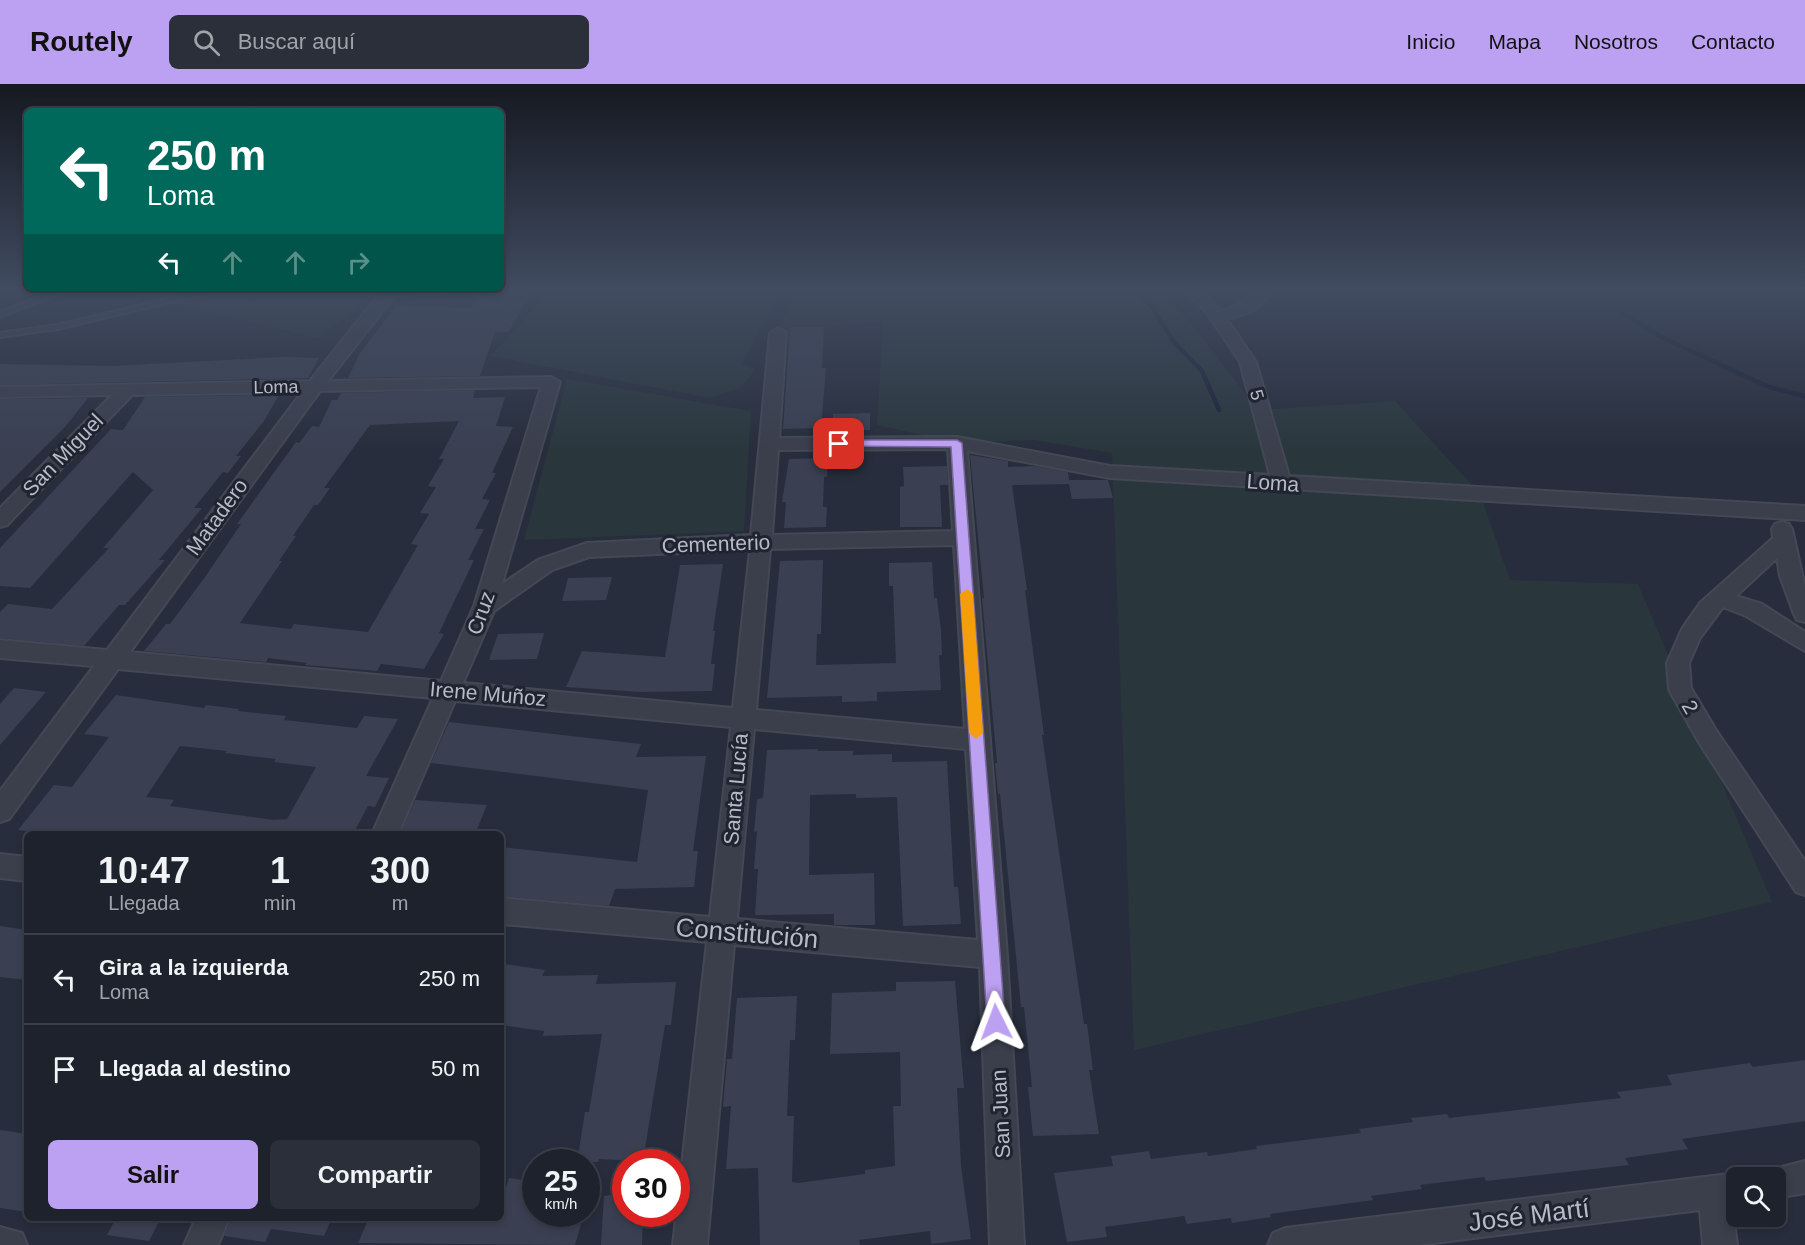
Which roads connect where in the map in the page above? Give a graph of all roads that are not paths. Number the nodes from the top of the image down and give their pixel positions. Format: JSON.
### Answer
{"nodes":[{"id":1,"x":350,"y":342,"type":"edge"},
{"id":2,"x":777,"y":342,"type":"edge"},
{"id":3,"x":1235,"y":342,"type":"edge"},
{"id":4,"x":551,"y":382,"type":"joint"},
{"id":5,"x":315,"y":386,"type":"junction"},
{"id":6,"x":127,"y":390,"type":"junction"},
{"id":7,"x":0,"y":392,"type":"edge"},
{"id":8,"x":957,"y":443,"type":"junction"},
{"id":9,"x":769,"y":444,"type":"junction"},
{"id":10,"x":1282,"y":484,"type":"junction"},
{"id":11,"x":1779,"y":510,"type":"junction"},
{"id":12,"x":1805,"y":513,"type":"edge"},
{"id":13,"x":0,"y":520,"type":"edge"},
{"id":14,"x":963,"y":538,"type":"junction"},
{"id":15,"x":1784,"y":541,"type":"junction"},
{"id":16,"x":761,"y":542,"type":"junction"},
{"id":17,"x":1720,"y":598,"type":"junction"},
{"id":18,"x":485,"y":606,"type":"junction"},
{"id":19,"x":1805,"y":614,"type":"edge"},
{"id":20,"x":1805,"y":643,"type":"edge"},
{"id":21,"x":0,"y":649,"type":"edge"},
{"id":22,"x":112,"y":659,"type":"junction"},
{"id":23,"x":449,"y":691,"type":"junction"},
{"id":24,"x":742,"y":718,"type":"junction"},
{"id":25,"x":976,"y":740,"type":"junction"},
{"id":26,"x":0,"y":811,"type":"edge"},
{"id":27,"x":386,"y":831,"type":"edge"},
{"id":28,"x":0,"y":866,"type":"edge"},
{"id":29,"x":24,"y":869,"type":"edge"},
{"id":30,"x":1805,"y":883,"type":"edge"},
{"id":31,"x":504,"y":911,"type":"edge"},
{"id":32,"x":722,"y":931,"type":"junction"},
{"id":33,"x":993,"y":956,"type":"junction"},
{"id":34,"x":1805,"y":1177,"type":"edge"},
{"id":35,"x":1786,"y":1180,"type":"edge"},
{"id":36,"x":1726,"y":1191,"type":"edge"},
{"id":37,"x":212,"y":1221,"type":"edge"},
{"id":38,"x":0,"y":1244,"type":"edge"},
{"id":39,"x":10,"y":1245,"type":"edge"},
{"id":40,"x":201,"y":1245,"type":"edge"},
{"id":41,"x":690,"y":1245,"type":"edge"},
{"id":42,"x":1007,"y":1245,"type":"edge"},
{"id":43,"x":1285,"y":1245,"type":"edge"},
{"id":44,"x":1720,"y":1245,"type":"edge"}],
"edges":[{"from":1,"to":5,"type":"street","name":"Matadero"},
{"from":2,"to":9,"type":"street","name":"Santa Lucía"},
{"from":3,"to":10,"type":"street","name":"5"},
{"from":4,"to":5,"type":"street","name":"Loma"},
{"from":4,"to":18,"type":"street","name":"Cruz"},
{"from":5,"to":6,"type":"street","name":"Loma"},
{"from":5,"to":22,"type":"street","name":"Matadero"},
{"from":6,"to":7,"type":"street","name":"Loma"},
{"from":6,"to":13,"type":"street","name":"San Miguel"},
{"from":8,"to":9,"type":"street","name":"Loma"},
{"from":8,"to":10,"type":"street","name":"Loma"},
{"from":8,"to":14,"type":"street","name":"San Juan"},
{"from":9,"to":16,"type":"street","name":"Santa Lucía"},
{"from":10,"to":11,"type":"street","name":"Loma"},
{"from":11,"to":12,"type":"street","name":"Loma"},
{"from":11,"to":15,"type":"street"},
{"from":14,"to":16,"type":"street","name":"Cementerio"},
{"from":14,"to":25,"type":"street","name":"San Juan"},
{"from":15,"to":17,"type":"street","name":"2"},
{"from":15,"to":19,"type":"street"},
{"from":16,"to":18,"type":"street","name":"Cementerio"},
{"from":16,"to":24,"type":"street","name":"Santa Lucía"},
{"from":17,"to":20,"type":"street"},
{"from":17,"to":30,"type":"street","name":"2"},
{"from":18,"to":23,"type":"street","name":"Cruz"},
{"from":21,"to":22,"type":"street","name":"Irene Muñoz"},
{"from":22,"to":23,"type":"street","name":"Irene Muñoz"},
{"from":22,"to":26,"type":"street","name":"Matadero"},
{"from":23,"to":24,"type":"street","name":"Irene Muñoz"},
{"from":23,"to":27,"type":"street","name":"Cruz"},
{"from":24,"to":25,"type":"street","name":"Irene Muñoz"},
{"from":24,"to":32,"type":"street","name":"Santa Lucía"},
{"from":25,"to":33,"type":"street","name":"San Juan"},
{"from":28,"to":29,"type":"street"},
{"from":31,"to":32,"type":"street","name":"Constitución"},
{"from":32,"to":33,"type":"street","name":"Constitución"},
{"from":32,"to":41,"type":"street","name":"Santa Lucía"},
{"from":33,"to":42,"type":"street","name":"San Juan"},
{"from":34,"to":35,"type":"street"},
{"from":36,"to":43,"type":"street","name":"José Martí"},
{"from":36,"to":44,"type":"street"},
{"from":37,"to":40,"type":"street"},
{"from":38,"to":39,"type":"street"}]}
